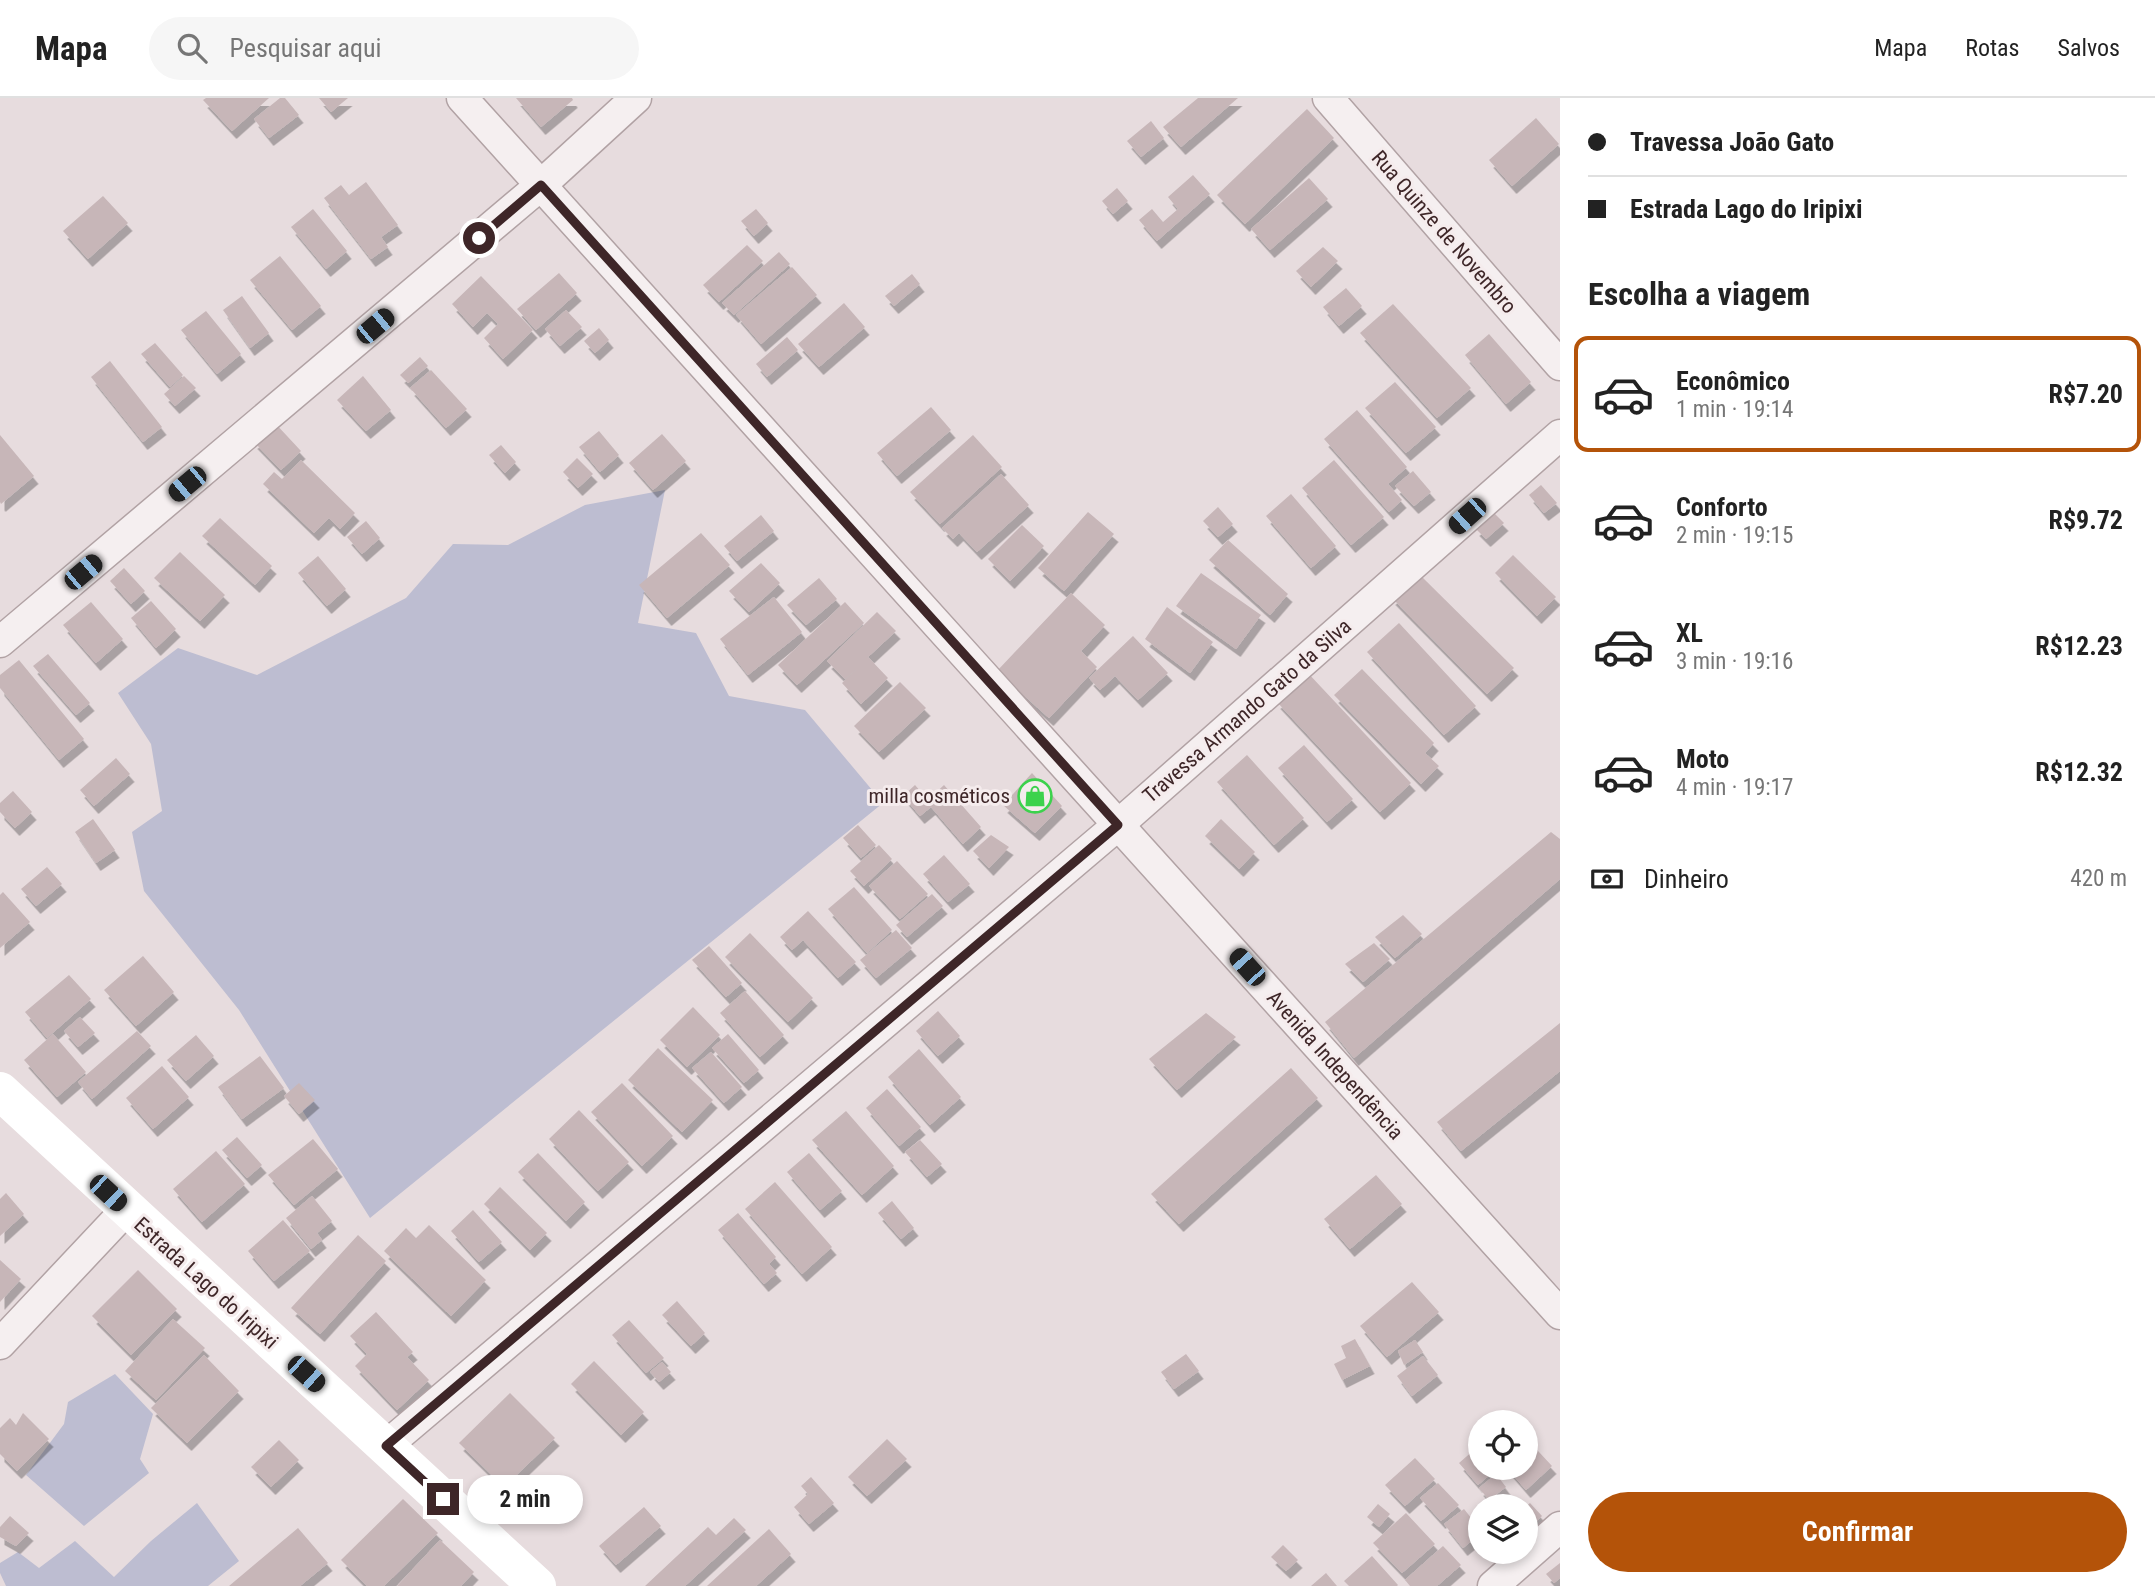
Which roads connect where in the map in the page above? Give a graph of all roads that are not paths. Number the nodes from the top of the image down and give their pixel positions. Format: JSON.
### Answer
{"nodes":[{"id":1,"x":462,"y":98,"type":"edge"},
{"id":2,"x":636,"y":98,"type":"edge"},
{"id":3,"x":1328,"y":98,"type":"edge"},
{"id":4,"x":541,"y":185,"type":"junction"},
{"id":5,"x":1560,"y":366,"type":"edge"},
{"id":6,"x":1560,"y":435,"type":"edge"},
{"id":7,"x":0,"y":642,"type":"edge"},
{"id":8,"x":1118,"y":825,"type":"junction"},
{"id":9,"x":0,"y":1091,"type":"edge"},
{"id":10,"x":126,"y":1210,"type":"junction"},
{"id":11,"x":1560,"y":1314,"type":"edge"},
{"id":12,"x":0,"y":1344,"type":"edge"},
{"id":13,"x":386,"y":1446,"type":"junction"},
{"id":14,"x":1560,"y":1527,"type":"edge"},
{"id":15,"x":537,"y":1586,"type":"edge"},
{"id":16,"x":1493,"y":1586,"type":"edge"}],
"edges":[{"from":1,"to":4,"type":"street","name":"Avenida Independência"},
{"from":2,"to":4,"type":"street"},
{"from":3,"to":5,"type":"street","name":"Rua Quinze de Novembro"},
{"from":4,"to":7,"type":"street"},
{"from":4,"to":8,"type":"street","name":"Avenida Independência"},
{"from":6,"to":8,"type":"street","name":"Travessa Armando Gato da Silva"},
{"from":8,"to":11,"type":"street","name":"Avenida Independência"},
{"from":8,"to":13,"type":"street","name":"Travessa Armando Gato da Silva"},
{"from":9,"to":10,"type":"street","name":"Estrada Lago do Iripixi"},
{"from":10,"to":12,"type":"street"},
{"from":10,"to":13,"type":"street","name":"Estrada Lago do Iripixi"},
{"from":13,"to":15,"type":"street","name":"Estrada Lago do Iripixi"},
{"from":14,"to":16,"type":"street"}]}
